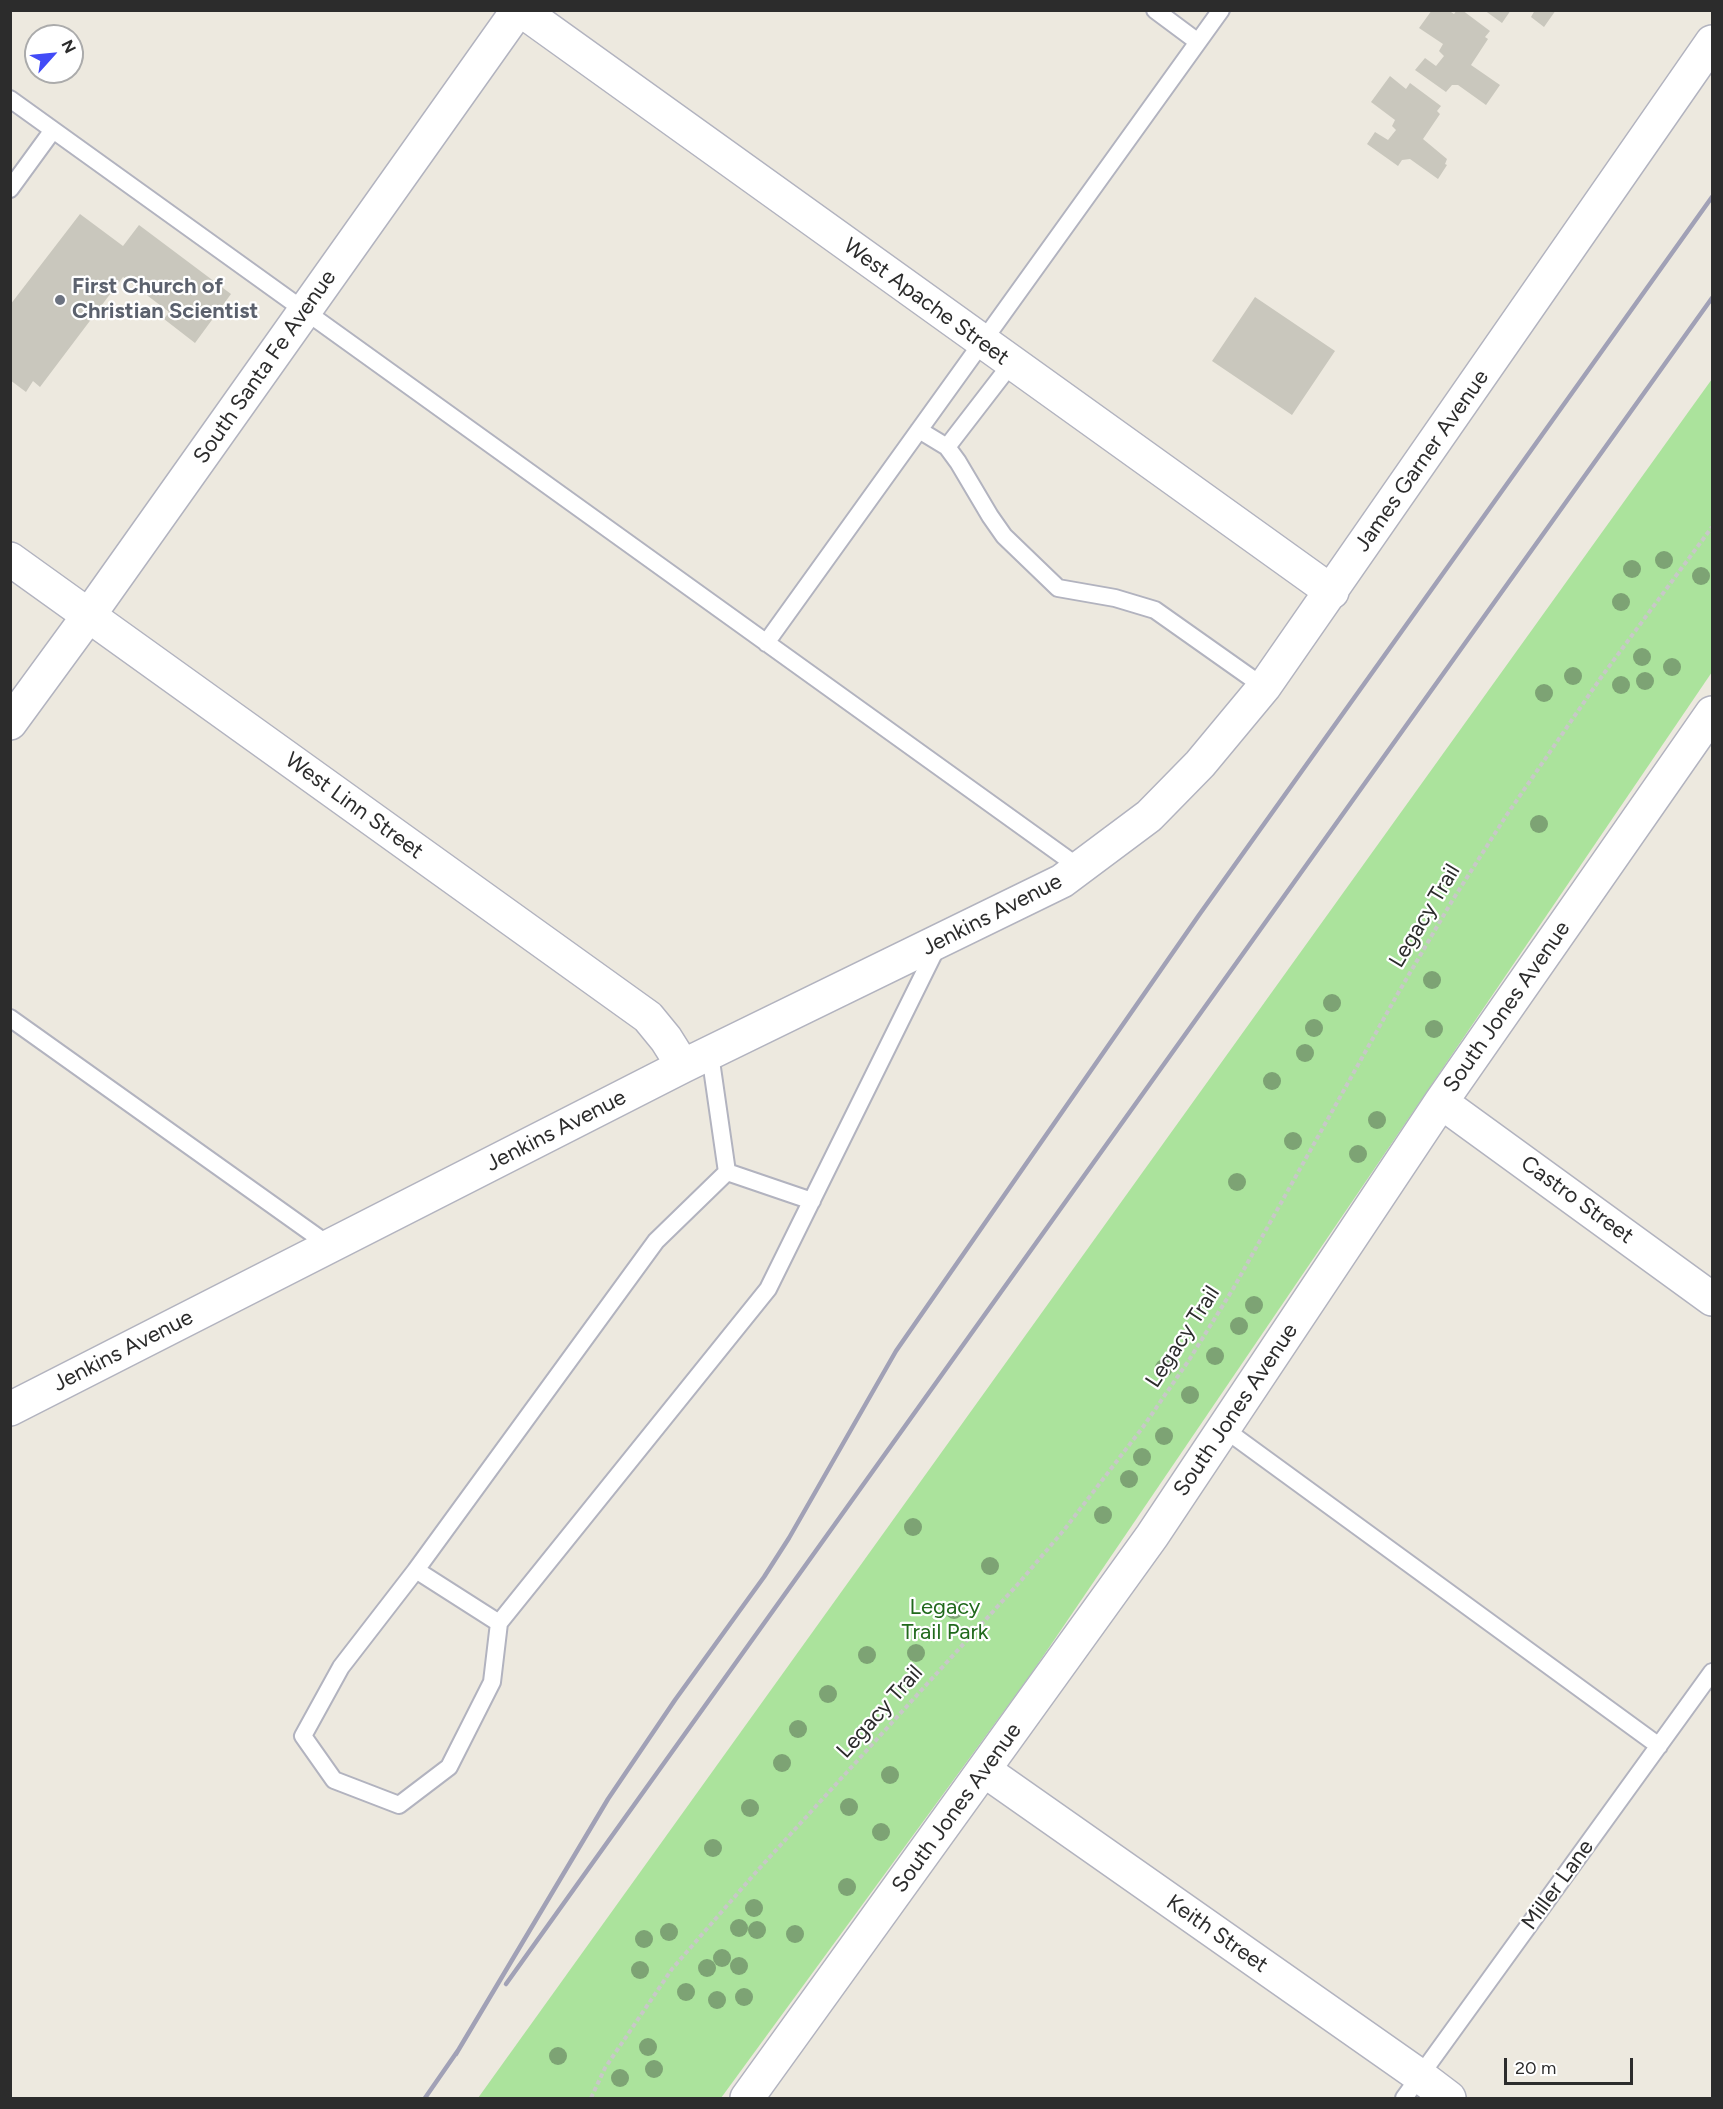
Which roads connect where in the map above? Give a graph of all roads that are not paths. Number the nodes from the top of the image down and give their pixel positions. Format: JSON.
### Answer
{"nodes":[{"id":1,"x":519,"y":10,"type":"edge"},
{"id":2,"x":1155,"y":10,"type":"edge"},
{"id":3,"x":1221,"y":10,"type":"edge"},
{"id":4,"x":1198,"y":42,"type":"junction"},
{"id":5,"x":1713,"y":42,"type":"edge"},
{"id":6,"x":10,"y":99,"type":"edge"},
{"id":7,"x":53,"y":130,"type":"junction"},
{"id":8,"x":10,"y":189,"type":"edge"},
{"id":9,"x":305,"y":311,"type":"junction"},
{"id":10,"x":982,"y":342,"type":"junction"},
{"id":11,"x":1011,"y":364,"type":"junction"},
{"id":12,"x":919,"y":430,"type":"junction"},
{"id":13,"x":946,"y":447,"type":"junction"},
{"id":14,"x":10,"y":559,"type":"edge"},
{"id":15,"x":1332,"y":592,"type":"junction"},
{"id":16,"x":89,"y":615,"type":"junction"},
{"id":17,"x":766,"y":643,"type":"junction"},
{"id":18,"x":1264,"y":687,"type":"junction"},
{"id":19,"x":1713,"y":713,"type":"edge"},
{"id":20,"x":10,"y":723,"type":"edge"},
{"id":21,"x":1091,"y":861,"type":"junction"},
{"id":22,"x":940,"y":942,"type":"junction"},
{"id":23,"x":10,"y":1018,"type":"edge"},
{"id":24,"x":696,"y":1060,"type":"junction"},
{"id":25,"x":1441,"y":1102,"type":"junction"},
{"id":26,"x":727,"y":1172,"type":"junction"},
{"id":27,"x":812,"y":1201,"type":"junction"},
{"id":28,"x":330,"y":1246,"type":"junction"},
{"id":29,"x":1713,"y":1299,"type":"edge"},
{"id":30,"x":10,"y":1409,"type":"edge"},
{"id":31,"x":1223,"y":1428,"type":"junction"},
{"id":32,"x":416,"y":1570,"type":"junction"},
{"id":33,"x":499,"y":1623,"type":"junction"},
{"id":34,"x":1713,"y":1672,"type":"edge"},
{"id":35,"x":1659,"y":1746,"type":"junction"},
{"id":36,"x":984,"y":1770,"type":"junction"},
{"id":37,"x":1412,"y":2087,"type":"edge"},
{"id":38,"x":750,"y":2098,"type":"edge"},
{"id":39,"x":1449,"y":2098,"type":"edge"}],
"edges":[{"from":1,"to":9,"type":"street","name":"South Santa Fe Avenue"},
{"from":1,"to":10,"type":"street","name":"West Apache Street"},
{"from":2,"to":4,"type":"lane"},
{"from":3,"to":4,"type":"lane"},
{"from":4,"to":10,"type":"lane"},
{"from":5,"to":15,"type":"street","name":"James Garner Avenue"},
{"from":6,"to":7,"type":"lane"},
{"from":7,"to":8,"type":"lane"},
{"from":7,"to":9,"type":"lane"},
{"from":9,"to":16,"type":"street","name":"South Santa Fe Avenue"},
{"from":9,"to":17,"type":"lane"},
{"from":10,"to":11,"type":"street","name":"West Apache Street"},
{"from":10,"to":12,"type":"lane"},
{"from":11,"to":13,"type":"lane"},
{"from":11,"to":15,"type":"street","name":"West Apache Street"},
{"from":12,"to":13,"type":"lane"},
{"from":12,"to":17,"type":"lane"},
{"from":13,"to":18,"type":"lane"},
{"from":14,"to":16,"type":"street","name":"West Linn Street"},
{"from":15,"to":18,"type":"street","name":"James Garner Avenue"},
{"from":16,"to":20,"type":"street","name":"South Santa Fe Avenue"},
{"from":16,"to":24,"type":"street","name":"West Linn Street"},
{"from":17,"to":21,"type":"lane"},
{"from":18,"to":21,"type":"street","name":"James Garner Avenue"},
{"from":19,"to":25,"type":"street","name":"South Jones Avenue"},
{"from":21,"to":22,"type":"street","name":"Jenkins Avenue"},
{"from":22,"to":24,"type":"street","name":"Jenkins Avenue"},
{"from":22,"to":27,"type":"lane"},
{"from":23,"to":28,"type":"lane"},
{"from":24,"to":26,"type":"lane"},
{"from":24,"to":28,"type":"street","name":"Jenkins Avenue"},
{"from":25,"to":29,"type":"street","name":"Castro Street"},
{"from":25,"to":31,"type":"street","name":"South Jones Avenue"},
{"from":26,"to":27,"type":"lane"},
{"from":26,"to":32,"type":"lane"},
{"from":27,"to":33,"type":"lane"},
{"from":28,"to":30,"type":"street","name":"Jenkins Avenue"},
{"from":31,"to":35,"type":"lane"},
{"from":31,"to":36,"type":"street","name":"South Jones Avenue"},
{"from":32,"to":33,"type":"lane"},
{"from":32,"to":33,"type":"lane"},
{"from":34,"to":35,"type":"lane","name":"Miller Lane"},
{"from":35,"to":37,"type":"lane","name":"Miller Lane"},
{"from":36,"to":37,"type":"street","name":"Keith Street"},
{"from":36,"to":38,"type":"street","name":"South Jones Avenue"},
{"from":37,"to":39,"type":"street","name":"Keith Street"}]}
